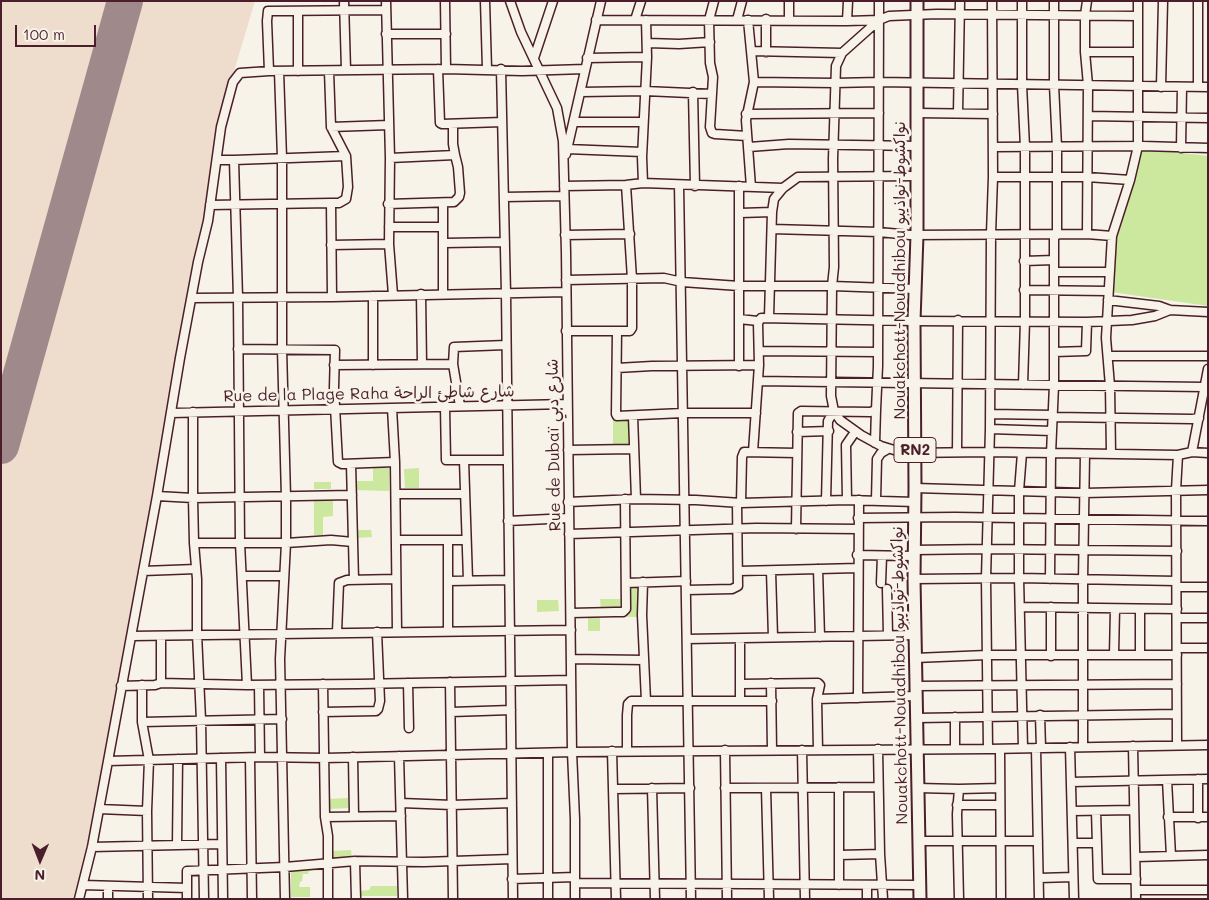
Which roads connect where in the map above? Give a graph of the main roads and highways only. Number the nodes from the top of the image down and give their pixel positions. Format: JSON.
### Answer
{"nodes":[{"id":1,"x":917,"y":1,"type":"edge"},
{"id":2,"x":920,"y":899,"type":"edge"}],
"edges":[{"from":1,"to":2,"type":"highway","name":"Nouakchott-Nouadhibou نواكشوط-نواذيبو","number":"RN2"}]}
